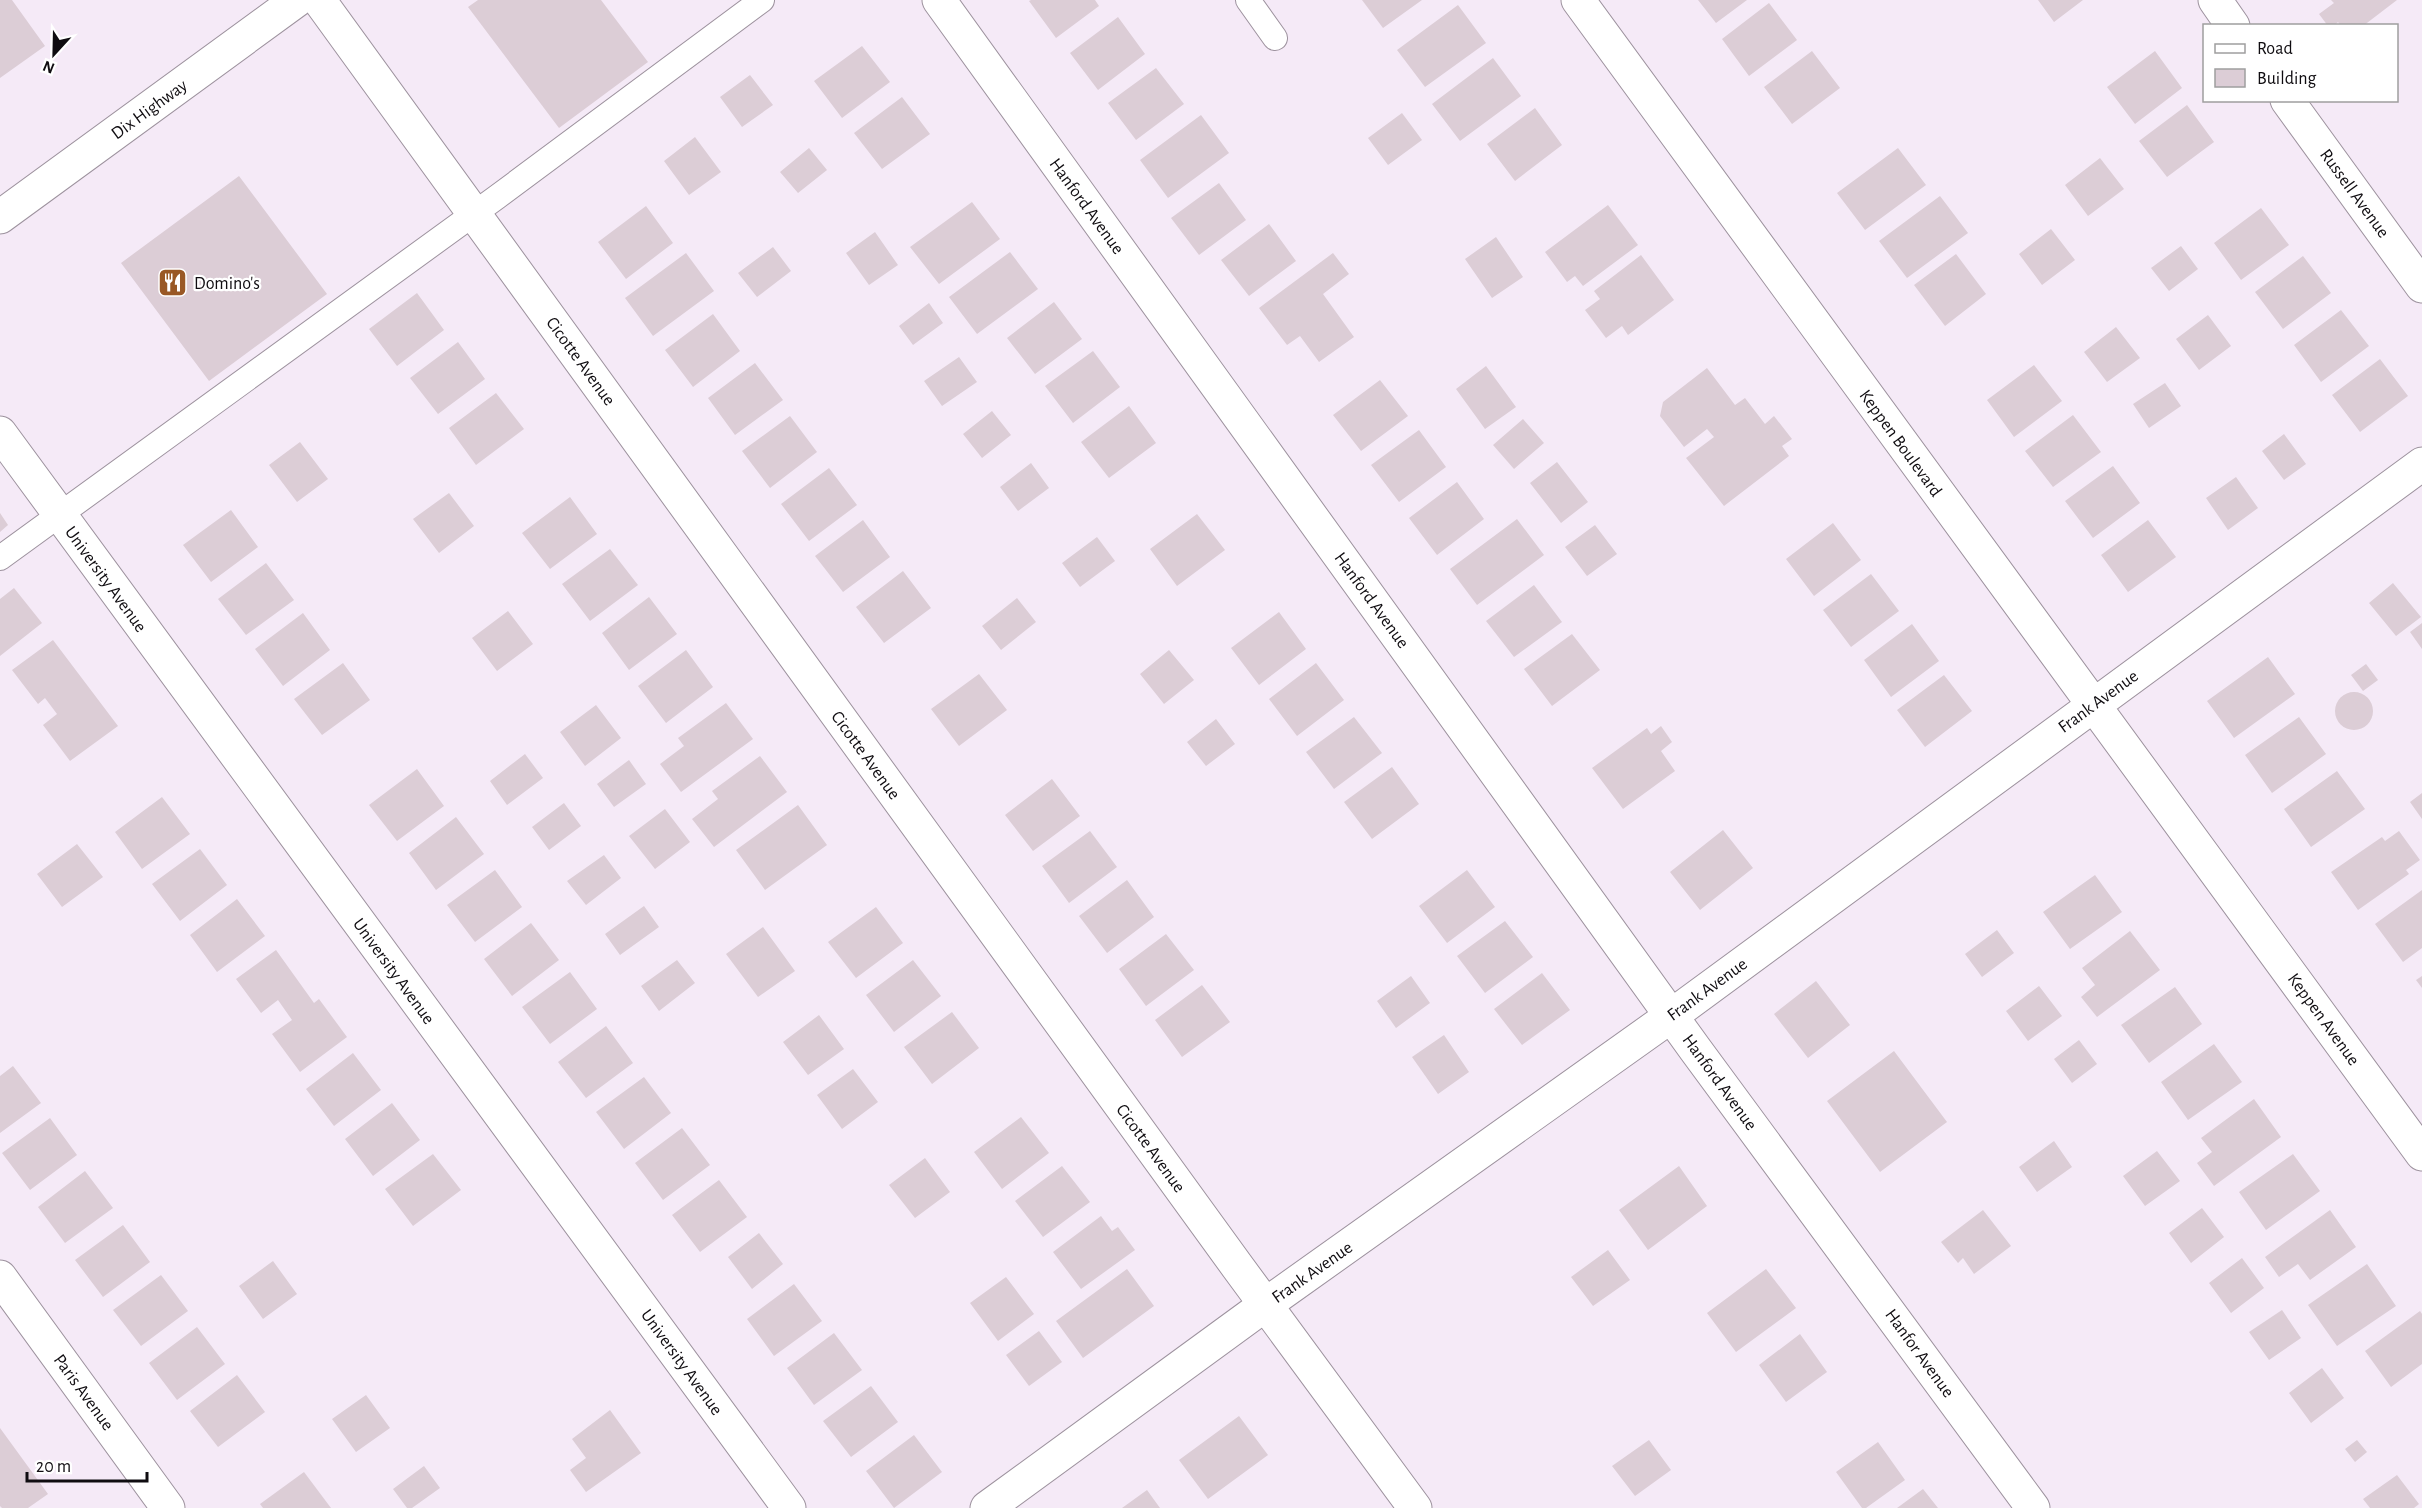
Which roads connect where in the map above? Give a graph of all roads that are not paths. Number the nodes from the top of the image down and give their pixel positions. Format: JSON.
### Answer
{"nodes":[{"id":1,"x":297,"y":0,"type":"edge"},
{"id":2,"x":319,"y":0,"type":"edge"},
{"id":3,"x":762,"y":0,"type":"edge"},
{"id":4,"x":939,"y":0,"type":"edge"},
{"id":5,"x":1248,"y":0,"type":"edge"},
{"id":6,"x":1578,"y":0,"type":"edge"},
{"id":7,"x":2215,"y":0,"type":"edge"},
{"id":8,"x":2232,"y":24,"type":"edge"},
{"id":9,"x":1275,"y":38,"type":"dead end"},
{"id":10,"x":2289,"y":102,"type":"edge"},
{"id":11,"x":474,"y":213,"type":"junction"},
{"id":12,"x":0,"y":217,"type":"edge"},
{"id":13,"x":2422,"y":286,"type":"edge"},
{"id":14,"x":0,"y":433,"type":"edge"},
{"id":15,"x":2422,"y":464,"type":"edge"},
{"id":16,"x":59,"y":514,"type":"junction"},
{"id":17,"x":0,"y":558,"type":"edge"},
{"id":18,"x":2092,"y":705,"type":"junction"},
{"id":19,"x":2226,"y":884,"type":"joint"},
{"id":20,"x":1671,"y":1016,"type":"junction"},
{"id":21,"x":2422,"y":1154,"type":"edge"},
{"id":22,"x":1807,"y":1199,"type":"joint"},
{"id":23,"x":0,"y":1277,"type":"edge"},
{"id":24,"x":1265,"y":1305,"type":"junction"},
{"id":25,"x":168,"y":1508,"type":"edge"},
{"id":26,"x":789,"y":1508,"type":"edge"},
{"id":27,"x":987,"y":1508,"type":"edge"},
{"id":28,"x":1415,"y":1508,"type":"edge"},
{"id":29,"x":2033,"y":1508,"type":"edge"}],
"edges":[{"from":1,"to":12,"type":"street","name":"Dix Highway"},
{"from":2,"to":11,"type":"street","name":"Cicotte Avenue"},
{"from":3,"to":11,"type":"lane"},
{"from":4,"to":20,"type":"street","name":"Hanford Avenue"},
{"from":5,"to":9,"type":"lane"},
{"from":6,"to":18,"type":"street","name":"Keppen Boulevard"},
{"from":7,"to":8,"type":"street"},
{"from":10,"to":13,"type":"street","name":"Russell Avenue"},
{"from":11,"to":16,"type":"lane"},
{"from":11,"to":24,"type":"street","name":"Cicotte Avenue"},
{"from":14,"to":16,"type":"street","name":"University Avenue"},
{"from":15,"to":18,"type":"street","name":"Frank Avenue"},
{"from":16,"to":17,"type":"lane"},
{"from":16,"to":26,"type":"street","name":"University Avenue"},
{"from":18,"to":19,"type":"street","name":"Keppen Boulevard"},
{"from":18,"to":20,"type":"street","name":"Frank Avenue"},
{"from":19,"to":21,"type":"street","name":"Keppen Avenue"},
{"from":20,"to":22,"type":"street","name":"Hanford Avenue"},
{"from":20,"to":24,"type":"street","name":"Frank Avenue"},
{"from":22,"to":29,"type":"street","name":"Hanfor Avenue"},
{"from":23,"to":25,"type":"street","name":"Paris Avenue"},
{"from":24,"to":27,"type":"street","name":"Frank Avenue"},
{"from":24,"to":28,"type":"street","name":"Cicotte Avenue"}]}
